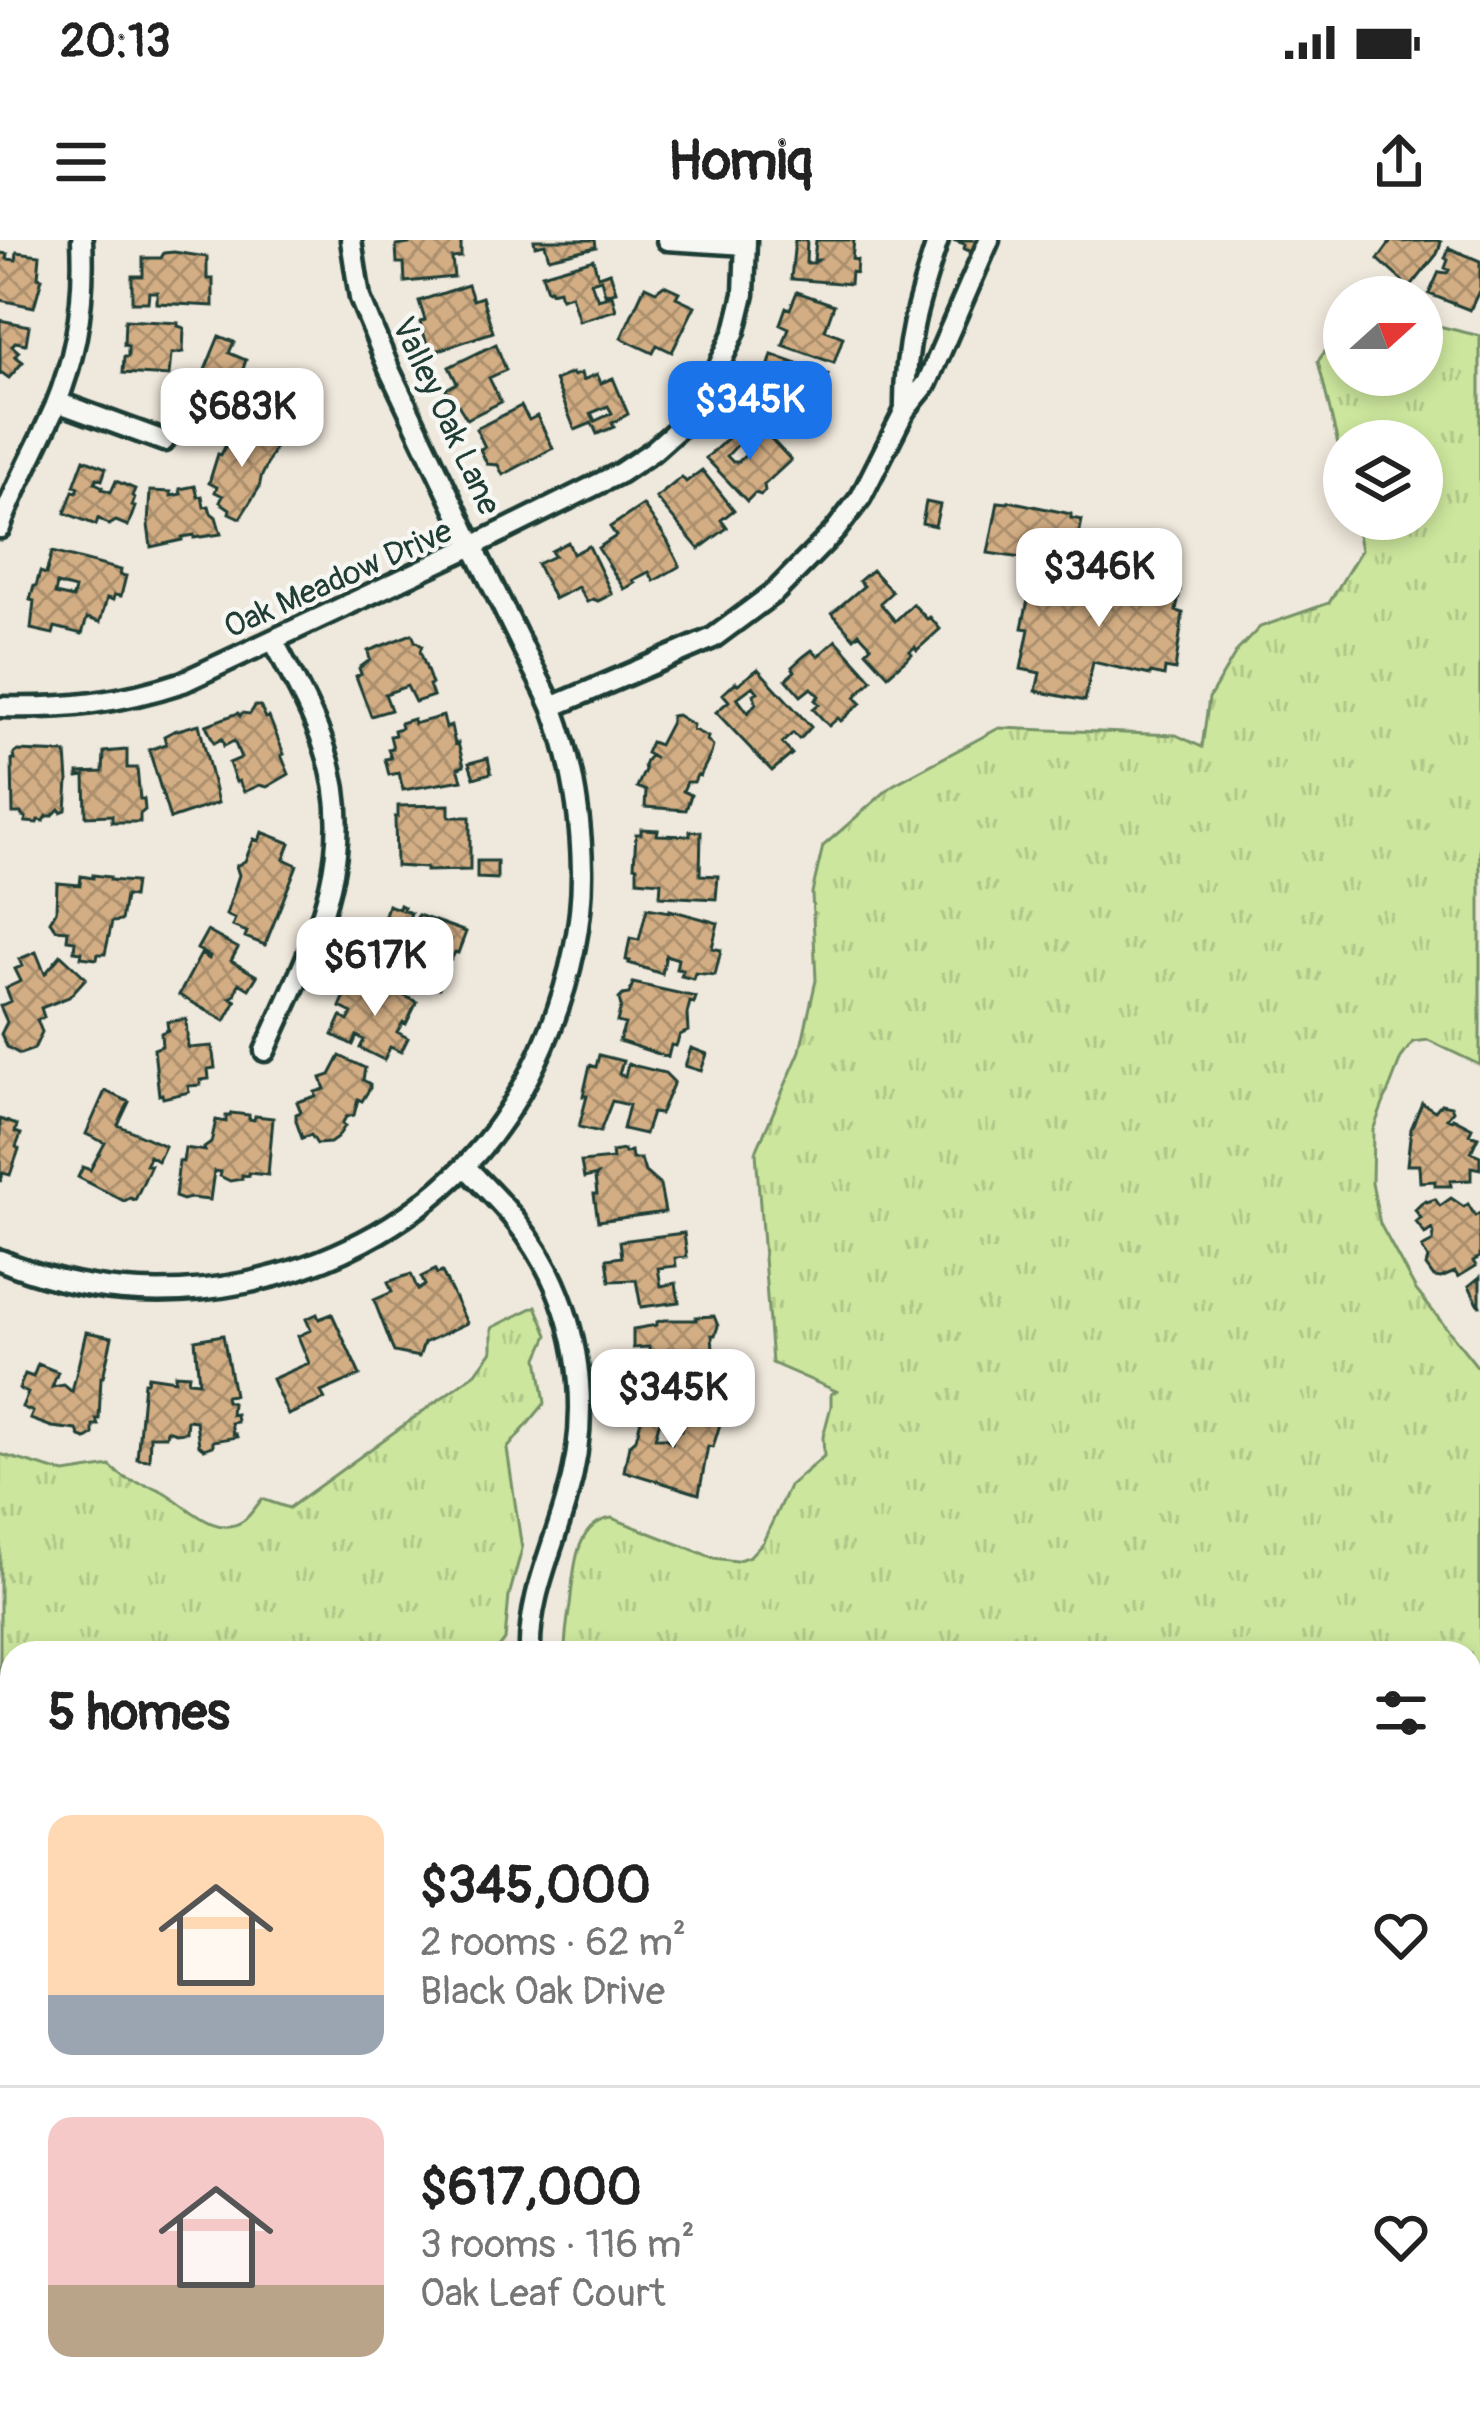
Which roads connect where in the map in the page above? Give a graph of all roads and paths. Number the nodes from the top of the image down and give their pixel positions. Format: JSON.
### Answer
{"nodes":[{"id":1,"x":82,"y":240,"type":"edge"},
{"id":2,"x":351,"y":240,"type":"edge"},
{"id":3,"x":667,"y":240,"type":"edge"},
{"id":4,"x":938,"y":240,"type":"edge"},
{"id":5,"x":989,"y":240,"type":"edge"},
{"id":6,"x":746,"y":242,"type":"edge"},
{"id":7,"x":57,"y":402,"type":"junction"},
{"id":8,"x":905,"y":410,"type":"junction"},
{"id":9,"x":164,"y":441,"type":"dead end"},
{"id":10,"x":0,"y":528,"type":"edge"},
{"id":11,"x":473,"y":546,"type":"junction"},
{"id":12,"x":273,"y":640,"type":"junction"},
{"id":13,"x":0,"y":707,"type":"edge"},
{"id":14,"x":552,"y":707,"type":"junction"},
{"id":15,"x":265,"y":1052,"type":"dead end"},
{"id":16,"x":465,"y":1166,"type":"junction"},
{"id":17,"x":0,"y":1260,"type":"edge"},
{"id":18,"x":531,"y":1641,"type":"edge"}],
"edges":[{"from":1,"to":7,"type":"street"},
{"from":2,"to":11,"type":"street","name":"Valley Oak Lane"},
{"from":3,"to":6,"type":"street"},
{"from":4,"to":8,"type":"street"},
{"from":5,"to":8,"type":"street"},
{"from":6,"to":11,"type":"street"},
{"from":7,"to":9,"type":"street"},
{"from":7,"to":10,"type":"street"},
{"from":8,"to":14,"type":"street"},
{"from":11,"to":12,"type":"street","name":"Oak Meadow Drive"},
{"from":11,"to":14,"type":"street","name":"Oak Meadow Drive"},
{"from":12,"to":13,"type":"street","name":"Oak Meadow Drive"},
{"from":12,"to":15,"type":"street"},
{"from":14,"to":16,"type":"street","name":"Oak Meadow Drive"},
{"from":16,"to":17,"type":"street","name":"Oak Meadow Drive"},
{"from":16,"to":18,"type":"street"}]}
